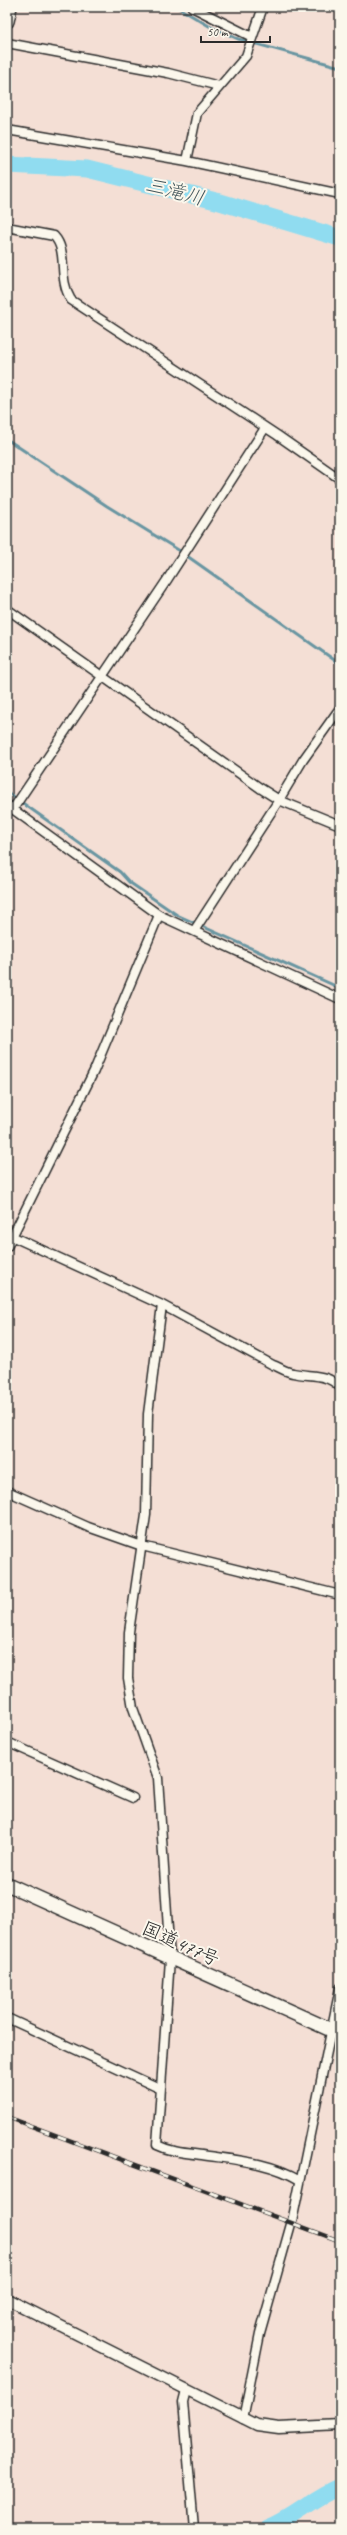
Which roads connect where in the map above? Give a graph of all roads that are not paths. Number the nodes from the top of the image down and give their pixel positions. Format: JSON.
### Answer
{"nodes":[{"id":1,"x":10,"y":7,"type":"edge"},
{"id":2,"x":192,"y":7,"type":"edge"},
{"id":3,"x":263,"y":7,"type":"edge"},
{"id":4,"x":7,"y":21,"type":"edge"},
{"id":5,"x":252,"y":37,"type":"junction"},
{"id":6,"x":7,"y":43,"type":"edge"},
{"id":7,"x":219,"y":86,"type":"junction"},
{"id":8,"x":7,"y":130,"type":"edge"},
{"id":9,"x":187,"y":161,"type":"junction"},
{"id":10,"x":340,"y":194,"type":"edge"},
{"id":11,"x":7,"y":227,"type":"edge"},
{"id":12,"x":265,"y":428,"type":"junction"},
{"id":13,"x":340,"y":479,"type":"edge"},
{"id":14,"x":7,"y":609,"type":"edge"},
{"id":15,"x":102,"y":676,"type":"junction"},
{"id":16,"x":340,"y":708,"type":"edge"},
{"id":17,"x":280,"y":800,"type":"junction"},
{"id":18,"x":11,"y":806,"type":"edge"},
{"id":19,"x":340,"y":825,"type":"edge"},
{"id":20,"x":159,"y":915,"type":"junction"},
{"id":21,"x":194,"y":931,"type":"junction"},
{"id":22,"x":340,"y":999,"type":"edge"},
{"id":23,"x":9,"y":1235,"type":"edge"},
{"id":24,"x":7,"y":1247,"type":"edge"},
{"id":25,"x":162,"y":1305,"type":"junction"},
{"id":26,"x":340,"y":1387,"type":"edge"},
{"id":27,"x":7,"y":1491,"type":"edge"},
{"id":28,"x":142,"y":1546,"type":"junction"},
{"id":29,"x":340,"y":1595,"type":"edge"},
{"id":30,"x":7,"y":1742,"type":"edge"},
{"id":31,"x":133,"y":1798,"type":"dead end"},
{"id":32,"x":7,"y":1884,"type":"edge"},
{"id":33,"x":170,"y":1959,"type":"junction"},
{"id":34,"x":340,"y":1988,"type":"edge"},
{"id":35,"x":7,"y":2018,"type":"edge"},
{"id":36,"x":336,"y":2032,"type":"edge"},
{"id":37,"x":159,"y":2088,"type":"junction"},
{"id":38,"x":300,"y":2180,"type":"junction"},
{"id":39,"x":7,"y":2299,"type":"edge"},
{"id":40,"x":186,"y":2390,"type":"junction"},
{"id":41,"x":243,"y":2419,"type":"junction"},
{"id":42,"x":340,"y":2425,"type":"edge"},
{"id":43,"x":193,"y":2527,"type":"edge"}],
"edges":[{"from":1,"to":4,"type":"main road"},
{"from":2,"to":5,"type":"street"},
{"from":3,"to":5,"type":"street"},
{"from":5,"to":7,"type":"street"},
{"from":6,"to":7,"type":"street"},
{"from":7,"to":9,"type":"street"},
{"from":8,"to":9,"type":"street"},
{"from":9,"to":10,"type":"street"},
{"from":11,"to":12,"type":"street"},
{"from":12,"to":13,"type":"street"},
{"from":12,"to":15,"type":"street"},
{"from":14,"to":15,"type":"street"},
{"from":15,"to":17,"type":"street"},
{"from":15,"to":18,"type":"street"},
{"from":16,"to":17,"type":"street"},
{"from":17,"to":19,"type":"street"},
{"from":17,"to":21,"type":"street"},
{"from":18,"to":20,"type":"street"},
{"from":20,"to":21,"type":"street"},
{"from":20,"to":23,"type":"street"},
{"from":21,"to":22,"type":"street"},
{"from":23,"to":24,"type":"street"},
{"from":23,"to":25,"type":"street"},
{"from":25,"to":26,"type":"street"},
{"from":25,"to":28,"type":"street"},
{"from":27,"to":28,"type":"street"},
{"from":28,"to":29,"type":"street"},
{"from":28,"to":33,"type":"street"},
{"from":30,"to":31,"type":"street"},
{"from":32,"to":33,"type":"main road","name":"国道477号"},
{"from":33,"to":36,"type":"main road","name":"国道477号"},
{"from":33,"to":37,"type":"street"},
{"from":34,"to":36,"type":"street"},
{"from":35,"to":37,"type":"street"},
{"from":36,"to":38,"type":"street"},
{"from":37,"to":38,"type":"street"},
{"from":38,"to":41,"type":"street"},
{"from":39,"to":40,"type":"street"},
{"from":40,"to":41,"type":"street"},
{"from":40,"to":43,"type":"street"},
{"from":41,"to":42,"type":"street"}]}
